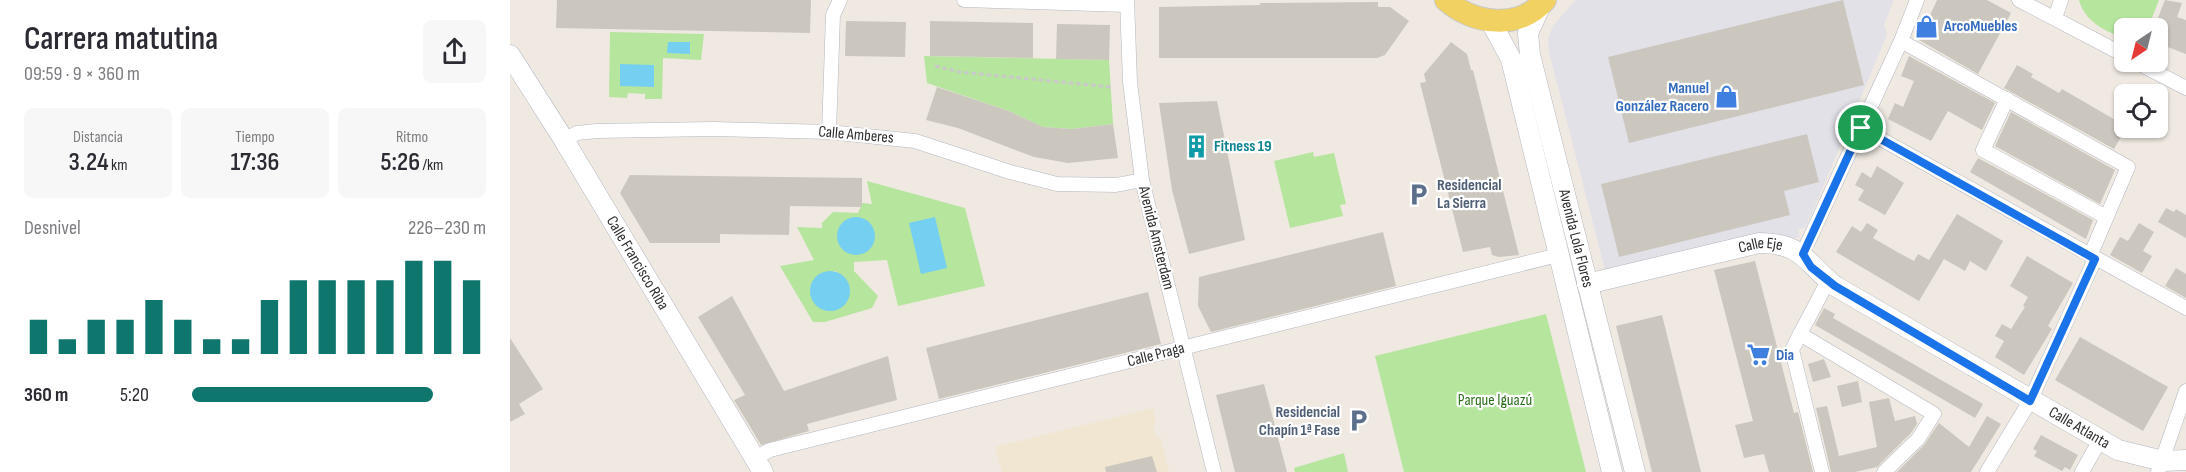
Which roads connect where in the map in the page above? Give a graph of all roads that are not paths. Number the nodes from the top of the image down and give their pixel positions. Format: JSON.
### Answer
{"nodes":[{"id":1,"x":840,"y":0,"type":"edge"},
{"id":2,"x":964,"y":0,"type":"edge"},
{"id":3,"x":1446,"y":0,"type":"edge"},
{"id":4,"x":1917,"y":0,"type":"edge"},
{"id":5,"x":2019,"y":0,"type":"edge"},
{"id":6,"x":2061,"y":0,"type":"edge"},
{"id":7,"x":1127,"y":2,"type":"edge"},
{"id":8,"x":1543,"y":3,"type":"edge"},
{"id":9,"x":2055,"y":18,"type":"junction"},
{"id":10,"x":1491,"y":22,"type":"junction"},
{"id":11,"x":1901,"y":40,"type":"junction"},
{"id":12,"x":2114,"y":50,"type":"edge"},
{"id":13,"x":510,"y":55,"type":"edge"},
{"id":14,"x":2155,"y":72,"type":"edge"},
{"id":15,"x":2186,"y":88,"type":"edge"},
{"id":16,"x":2007,"y":99,"type":"junction"},
{"id":17,"x":1861,"y":128,"type":"junction"},
{"id":18,"x":829,"y":132,"type":"junction"},
{"id":19,"x":564,"y":140,"type":"junction"},
{"id":20,"x":1142,"y":180,"type":"junction"},
{"id":21,"x":2106,"y":217,"type":"junction"},
{"id":22,"x":1803,"y":254,"type":"junction"},
{"id":23,"x":1558,"y":255,"type":"junction"},
{"id":24,"x":2092,"y":258,"type":"junction"},
{"id":25,"x":1828,"y":281,"type":"junction"},
{"id":26,"x":1587,"y":284,"type":"junction"},
{"id":27,"x":2186,"y":308,"type":"edge"},
{"id":28,"x":1800,"y":334,"type":"junction"},
{"id":29,"x":1184,"y":348,"type":"junction"},
{"id":30,"x":2186,"y":392,"type":"edge"},
{"id":31,"x":2030,"y":401,"type":"junction"},
{"id":32,"x":2100,"y":440,"type":"junction"},
{"id":33,"x":2186,"y":460,"type":"edge"},
{"id":34,"x":759,"y":465,"type":"edge"},
{"id":35,"x":2161,"y":467,"type":"edge"},
{"id":36,"x":1214,"y":472,"type":"edge"},
{"id":37,"x":1612,"y":472,"type":"edge"},
{"id":38,"x":1635,"y":472,"type":"edge"},
{"id":39,"x":1822,"y":472,"type":"edge"},
{"id":40,"x":1884,"y":472,"type":"edge"},
{"id":41,"x":1987,"y":472,"type":"edge"},
{"id":42,"x":2082,"y":472,"type":"edge"}],
"edges":[{"from":1,"to":18,"type":"street"},
{"from":2,"to":7,"type":"street"},
{"from":3,"to":10,"type":"main road"},
{"from":4,"to":11,"type":"street","name":"Calle Eje"},
{"from":5,"to":9,"type":"street"},
{"from":6,"to":9,"type":"street"},
{"from":7,"to":20,"type":"street","name":"Avenida Amsterdam"},
{"from":8,"to":10,"type":"main road"},
{"from":8,"to":26,"type":"street","name":"Avenida Lola Flores"},
{"from":9,"to":12,"type":"street"},
{"from":10,"to":23,"type":"street","name":"Avenida Lola Flores"},
{"from":11,"to":16,"type":"street"},
{"from":11,"to":17,"type":"street","name":"Calle Eje"},
{"from":13,"to":19,"type":"street","name":"Calle Francisco Riba"},
{"from":14,"to":15,"type":"street"},
{"from":16,"to":21,"type":"street"},
{"from":16,"to":21,"type":"street"},
{"from":17,"to":22,"type":"street","name":"Calle Eje"},
{"from":17,"to":24,"type":"street"},
{"from":18,"to":19,"type":"street","name":"Calle Amberes"},
{"from":18,"to":20,"type":"street","name":"Calle Amberes"},
{"from":19,"to":34,"type":"street","name":"Calle Francisco Riba"},
{"from":20,"to":29,"type":"street","name":"Avenida Amsterdam"},
{"from":21,"to":24,"type":"street"},
{"from":22,"to":25,"type":"street","name":"Calle Atlanta"},
{"from":22,"to":26,"type":"street","name":"Calle Eje"},
{"from":23,"to":29,"type":"street","name":"Calle Praga"},
{"from":23,"to":37,"type":"street","name":"Avenida Lola Flores"},
{"from":24,"to":27,"type":"street"},
{"from":24,"to":31,"type":"street"},
{"from":25,"to":28,"type":"street"},
{"from":25,"to":31,"type":"street","name":"Calle Atlanta"},
{"from":26,"to":38,"type":"street","name":"Avenida Lola Flores"},
{"from":28,"to":39,"type":"street"},
{"from":28,"to":40,"type":"street"},
{"from":29,"to":34,"type":"street","name":"Calle Praga"},
{"from":29,"to":36,"type":"street","name":"Avenida Amsterdam"},
{"from":30,"to":35,"type":"street"},
{"from":31,"to":32,"type":"street","name":"Calle Atlanta"},
{"from":31,"to":41,"type":"street"},
{"from":32,"to":35,"type":"street","name":"Calle Atlanta"},
{"from":32,"to":42,"type":"street"},
{"from":33,"to":35,"type":"street","name":"Calle Atlanta"}]}
